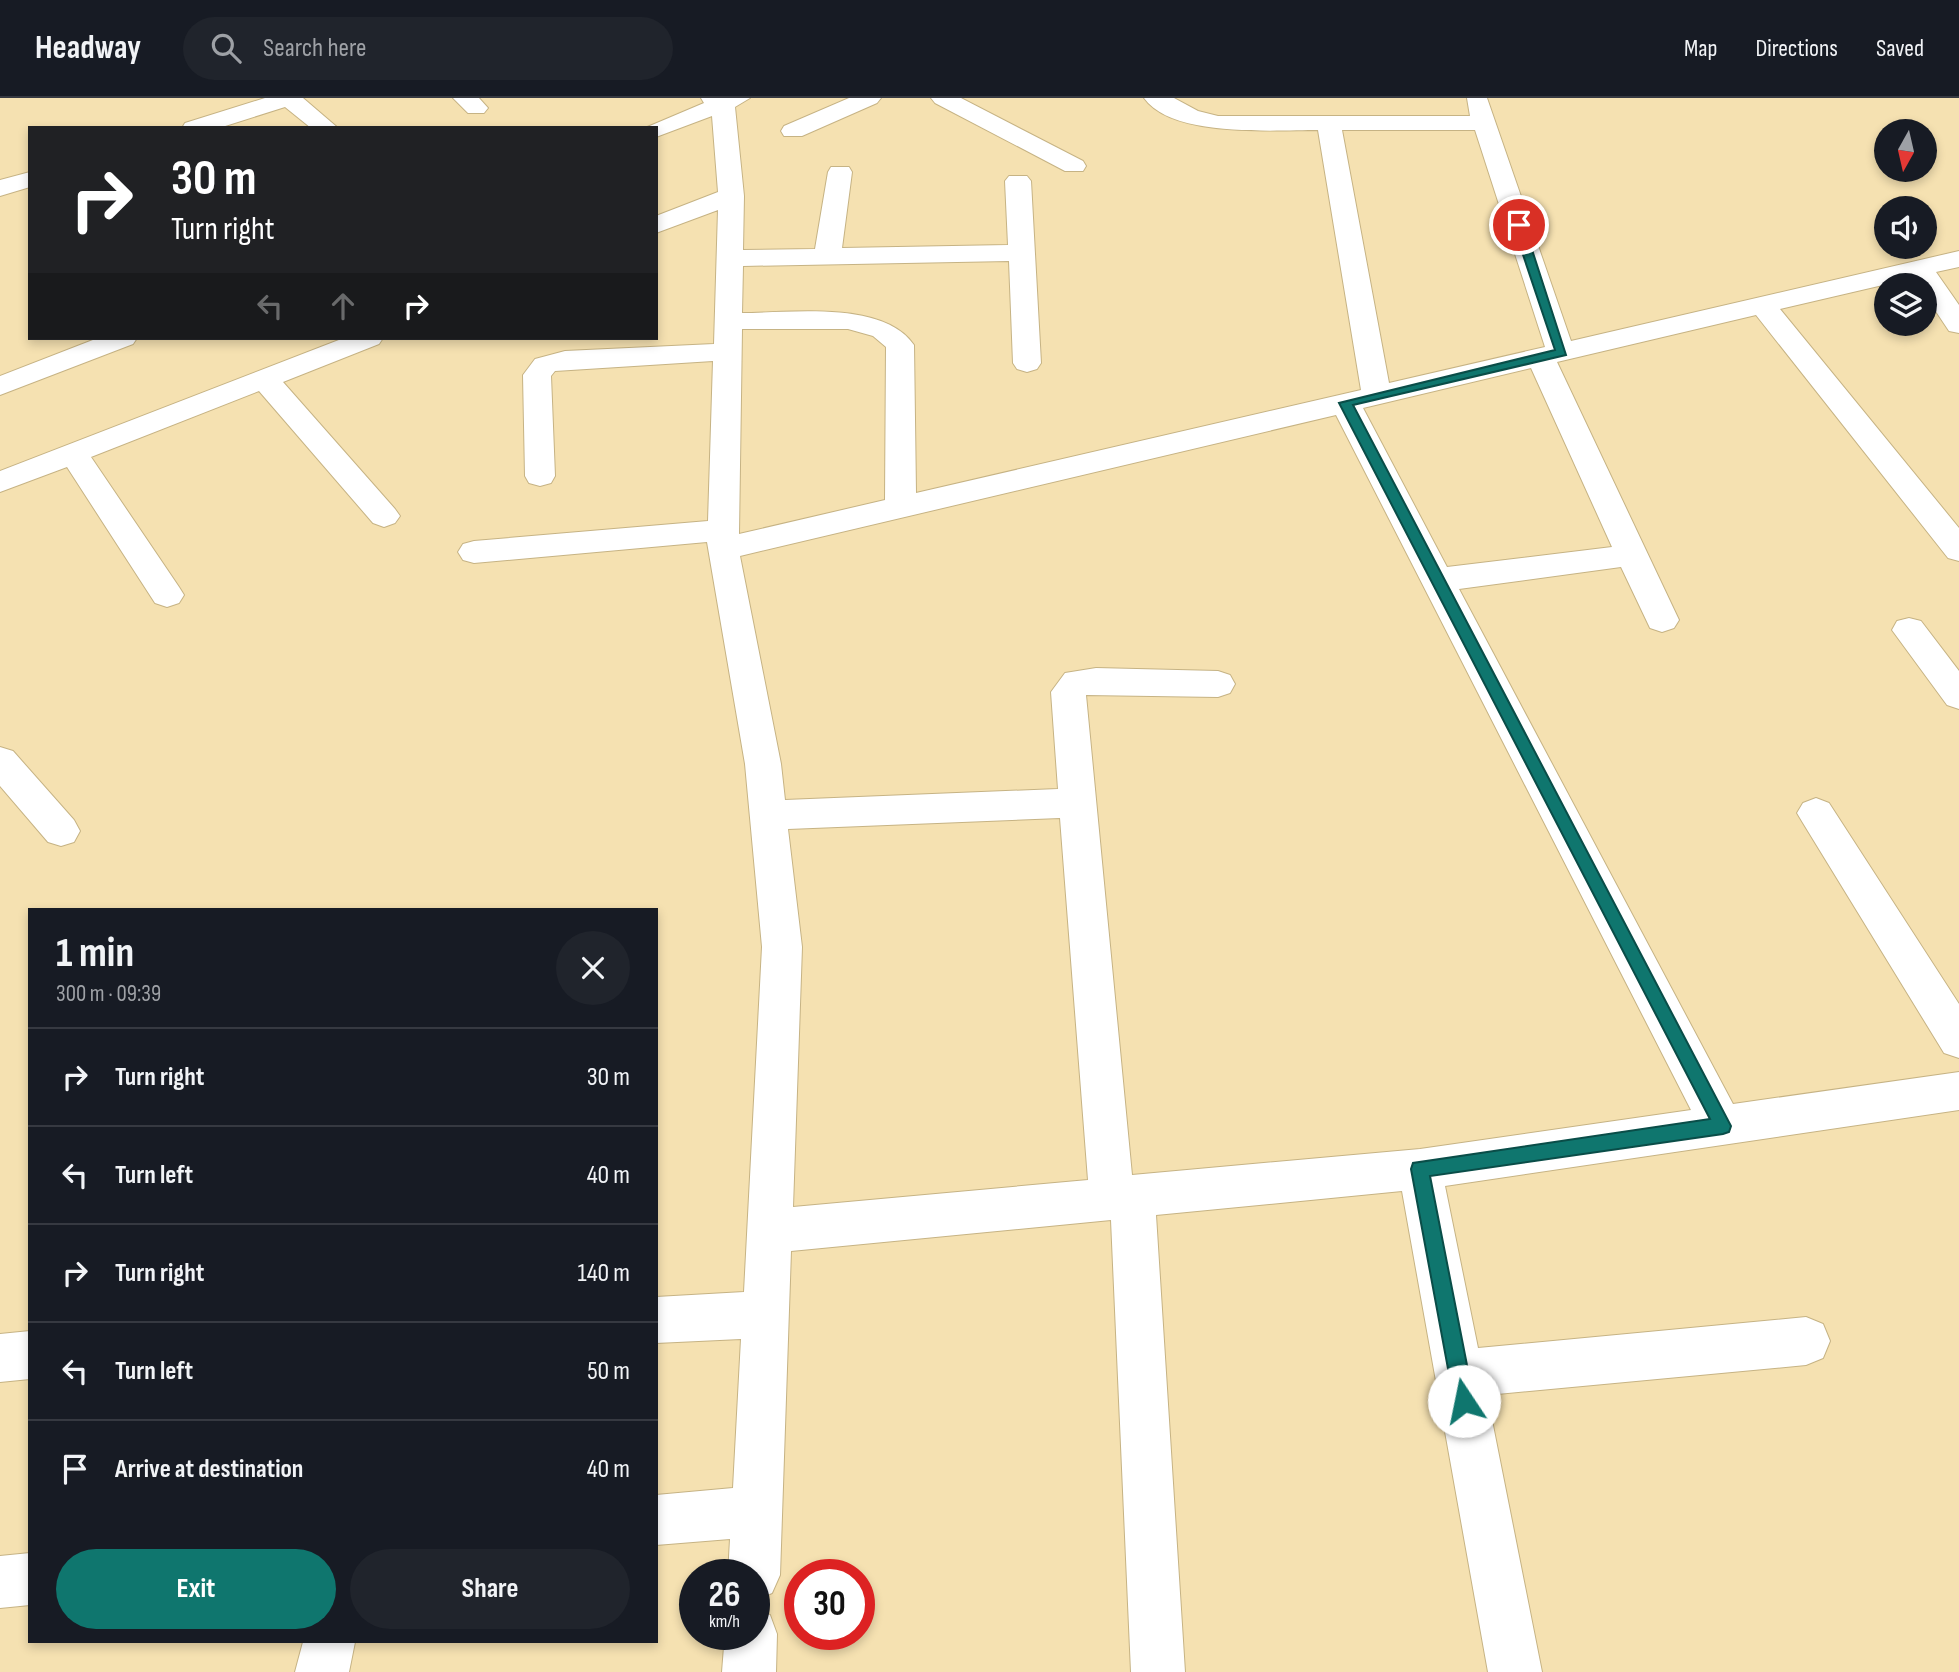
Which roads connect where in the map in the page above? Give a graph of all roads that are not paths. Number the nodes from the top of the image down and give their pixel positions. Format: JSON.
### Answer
{"nodes":[{"id":1,"x":289,"y":98,"type":"edge"},
{"id":2,"x":869,"y":98,"type":"edge"},
{"id":3,"x":943,"y":98,"type":"edge"},
{"id":4,"x":1156,"y":98,"type":"edge"},
{"id":5,"x":1477,"y":98,"type":"edge"},
{"id":6,"x":725,"y":100,"type":"edge"},
{"id":7,"x":201,"y":119,"type":"edge"},
{"id":8,"x":1329,"y":123,"type":"junction"},
{"id":9,"x":1485,"y":123,"type":"junction"},
{"id":10,"x":324,"y":126,"type":"edge"},
{"id":11,"x":658,"y":129,"type":"edge"},
{"id":12,"x":793,"y":131,"type":"dead end"},
{"id":13,"x":1074,"y":166,"type":"dead end"},
{"id":14,"x":840,"y":172,"type":"dead end"},
{"id":15,"x":28,"y":180,"type":"edge"},
{"id":16,"x":1018,"y":181,"type":"dead end"},
{"id":17,"x":0,"y":188,"type":"edge"},
{"id":18,"x":731,"y":196,"type":"junction"},
{"id":19,"x":658,"y":224,"type":"edge"},
{"id":20,"x":1022,"y":253,"type":"junction"},
{"id":21,"x":827,"y":257,"type":"junction"},
{"id":22,"x":730,"y":258,"type":"junction"},
{"id":23,"x":1959,"y":259,"type":"edge"},
{"id":24,"x":1920,"y":268,"type":"junction"},
{"id":25,"x":1762,"y":305,"type":"junction"},
{"id":26,"x":728,"y":321,"type":"junction"},
{"id":27,"x":1959,"y":325,"type":"edge"},
{"id":28,"x":118,"y":340,"type":"edge"},
{"id":29,"x":364,"y":340,"type":"edge"},
{"id":30,"x":728,"y":352,"type":"junction"},
{"id":31,"x":1550,"y":355,"type":"junction"},
{"id":32,"x":1027,"y":363,"type":"dead end"},
{"id":33,"x":264,"y":379,"type":"junction"},
{"id":34,"x":0,"y":386,"type":"edge"},
{"id":35,"x":1361,"y":399,"type":"junction"},
{"id":36,"x":73,"y":453,"type":"junction"},
{"id":37,"x":540,"y":476,"type":"dead end"},
{"id":38,"x":0,"y":482,"type":"edge"},
{"id":39,"x":901,"y":507,"type":"junction"},
{"id":40,"x":384,"y":516,"type":"dead end"},
{"id":41,"x":724,"y":539,"type":"junction"},
{"id":42,"x":1959,"y":550,"type":"edge"},
{"id":43,"x":474,"y":552,"type":"dead end"},
{"id":44,"x":1632,"y":555,"type":"junction"},
{"id":45,"x":1438,"y":580,"type":"junction"},
{"id":46,"x":167,"y":595,"type":"dead end"},
{"id":47,"x":1662,"y":620,"type":"dead end"},
{"id":48,"x":1909,"y":630,"type":"dead end"},
{"id":49,"x":1218,"y":684,"type":"dead end"},
{"id":50,"x":1959,"y":696,"type":"edge"},
{"id":51,"x":0,"y":761,"type":"edge"},
{"id":52,"x":1078,"y":803,"type":"junction"},
{"id":53,"x":1816,"y":813,"type":"dead end"},
{"id":54,"x":769,"y":815,"type":"junction"},
{"id":55,"x":61,"y":831,"type":"dead end"},
{"id":56,"x":1959,"y":1040,"type":"edge"},
{"id":57,"x":1959,"y":1091,"type":"edge"},
{"id":58,"x":1723,"y":1126,"type":"junction"},
{"id":59,"x":1420,"y":1169,"type":"junction"},
{"id":60,"x":1122,"y":1198,"type":"junction"},
{"id":61,"x":769,"y":1231,"type":"junction"},
{"id":62,"x":766,"y":1314,"type":"junction"},
{"id":63,"x":658,"y":1320,"type":"edge"},
{"id":64,"x":1806,"y":1341,"type":"dead end"},
{"id":65,"x":28,"y":1355,"type":"edge"},
{"id":66,"x":0,"y":1358,"type":"edge"},
{"id":67,"x":1459,"y":1374,"type":"junction"},
{"id":68,"x":757,"y":1510,"type":"junction"},
{"id":69,"x":658,"y":1520,"type":"edge"},
{"id":70,"x":755,"y":1559,"type":"edge"},
{"id":71,"x":28,"y":1579,"type":"edge"},
{"id":72,"x":0,"y":1582,"type":"edge"},
{"id":73,"x":329,"y":1643,"type":"edge"},
{"id":74,"x":750,"y":1650,"type":"edge"},
{"id":75,"x":322,"y":1672,"type":"edge"},
{"id":76,"x":749,"y":1672,"type":"edge"},
{"id":77,"x":1158,"y":1672,"type":"edge"},
{"id":78,"x":1515,"y":1672,"type":"edge"}],
"edges":[{"from":1,"to":7,"type":"street"},
{"from":1,"to":10,"type":"street"},
{"from":2,"to":12,"type":"street"},
{"from":3,"to":13,"type":"street"},
{"from":4,"to":8,"type":"street"},
{"from":5,"to":9,"type":"street"},
{"from":6,"to":11,"type":"street"},
{"from":6,"to":18,"type":"street"},
{"from":8,"to":9,"type":"street"},
{"from":8,"to":35,"type":"street"},
{"from":9,"to":31,"type":"street"},
{"from":14,"to":21,"type":"street"},
{"from":15,"to":17,"type":"street"},
{"from":16,"to":20,"type":"street"},
{"from":18,"to":19,"type":"street"},
{"from":18,"to":22,"type":"street"},
{"from":20,"to":21,"type":"street"},
{"from":20,"to":32,"type":"street"},
{"from":21,"to":22,"type":"street"},
{"from":22,"to":26,"type":"street"},
{"from":23,"to":24,"type":"street"},
{"from":24,"to":25,"type":"street"},
{"from":24,"to":27,"type":"street"},
{"from":25,"to":31,"type":"street"},
{"from":25,"to":42,"type":"street"},
{"from":26,"to":30,"type":"street"},
{"from":26,"to":39,"type":"street"},
{"from":28,"to":34,"type":"street"},
{"from":29,"to":33,"type":"street"},
{"from":30,"to":37,"type":"street"},
{"from":30,"to":41,"type":"street"},
{"from":31,"to":35,"type":"street"},
{"from":31,"to":44,"type":"street"},
{"from":33,"to":36,"type":"street"},
{"from":33,"to":40,"type":"street"},
{"from":35,"to":39,"type":"street"},
{"from":35,"to":45,"type":"street"},
{"from":36,"to":38,"type":"street"},
{"from":36,"to":46,"type":"street"},
{"from":39,"to":41,"type":"street"},
{"from":41,"to":43,"type":"street"},
{"from":41,"to":54,"type":"street"},
{"from":44,"to":45,"type":"street"},
{"from":44,"to":47,"type":"street"},
{"from":45,"to":58,"type":"street"},
{"from":48,"to":50,"type":"street"},
{"from":49,"to":52,"type":"street"},
{"from":51,"to":55,"type":"street"},
{"from":52,"to":54,"type":"street"},
{"from":52,"to":60,"type":"street"},
{"from":53,"to":56,"type":"street"},
{"from":54,"to":61,"type":"street"},
{"from":57,"to":58,"type":"street"},
{"from":58,"to":59,"type":"street"},
{"from":59,"to":60,"type":"street"},
{"from":59,"to":67,"type":"street"},
{"from":60,"to":61,"type":"street"},
{"from":60,"to":77,"type":"street"},
{"from":61,"to":62,"type":"street"},
{"from":62,"to":63,"type":"street"},
{"from":62,"to":68,"type":"street"},
{"from":64,"to":67,"type":"street"},
{"from":65,"to":66,"type":"street"},
{"from":67,"to":78,"type":"street"},
{"from":68,"to":69,"type":"street"},
{"from":68,"to":70,"type":"street"},
{"from":71,"to":72,"type":"street"},
{"from":73,"to":75,"type":"street"},
{"from":74,"to":76,"type":"street"}]}
